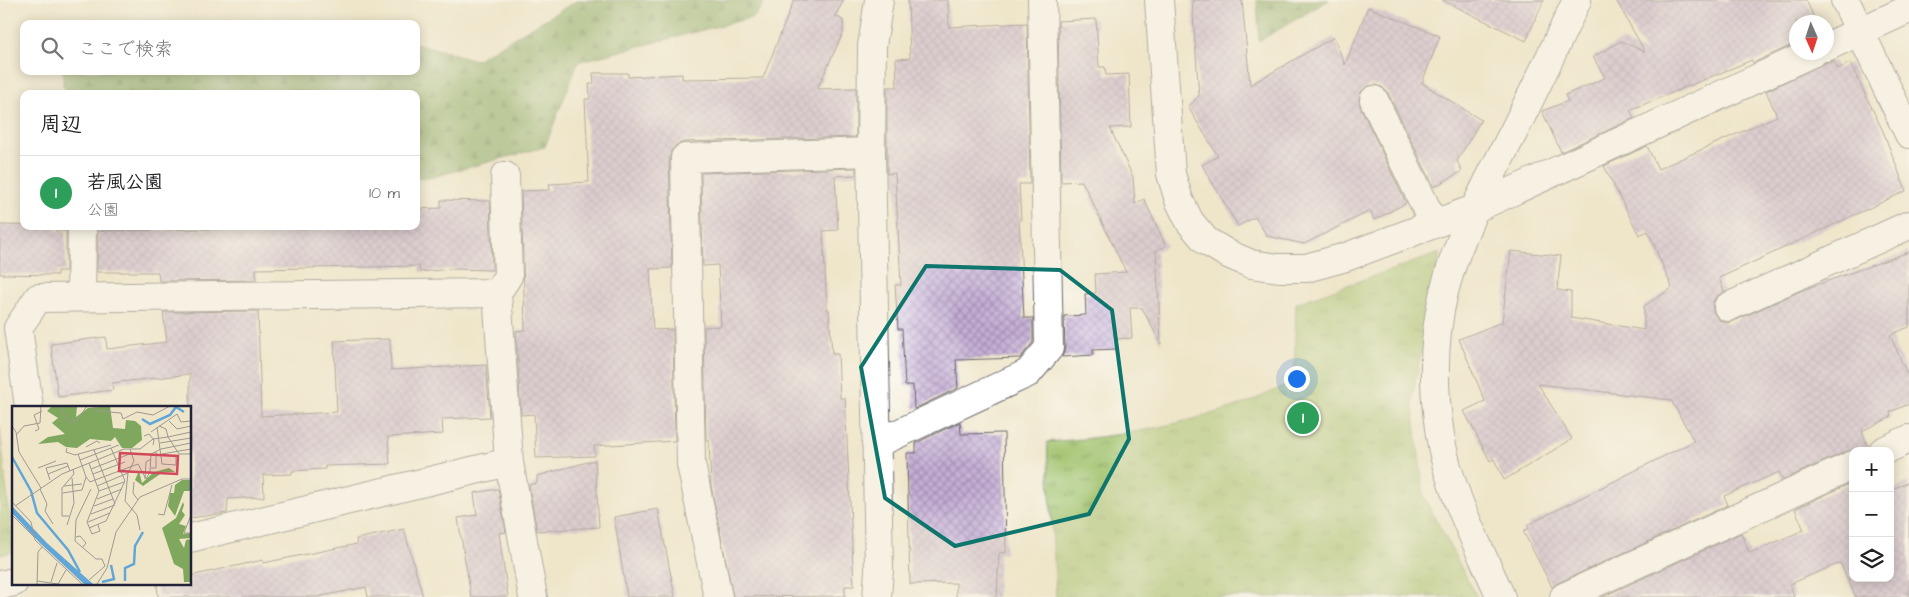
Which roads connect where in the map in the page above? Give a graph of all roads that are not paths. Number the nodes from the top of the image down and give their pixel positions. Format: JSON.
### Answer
{"nodes":[{"id":1,"x":879,"y":0,"type":"edge"},
{"id":2,"x":1042,"y":0,"type":"edge"},
{"id":3,"x":1159,"y":0,"type":"edge"},
{"id":4,"x":1577,"y":0,"type":"edge"},
{"id":5,"x":1845,"y":0,"type":"edge"},
{"id":6,"x":1909,"y":9,"type":"edge"},
{"id":7,"x":1859,"y":32,"type":"junction"},
{"id":8,"x":1834,"y":43,"type":"edge"},
{"id":9,"x":1797,"y":60,"type":"edge"},
{"id":10,"x":1374,"y":100,"type":"dead end"},
{"id":11,"x":1909,"y":134,"type":"edge"},
{"id":12,"x":871,"y":152,"type":"junction"},
{"id":13,"x":505,"y":176,"type":"dead end"},
{"id":14,"x":1474,"y":209,"type":"junction"},
{"id":15,"x":1434,"y":224,"type":"junction"},
{"id":16,"x":1909,"y":225,"type":"edge"},
{"id":17,"x":82,"y":230,"type":"edge"},
{"id":18,"x":497,"y":292,"type":"junction"},
{"id":19,"x":81,"y":297,"type":"junction"},
{"id":20,"x":1728,"y":307,"type":"dead end"},
{"id":21,"x":29,"y":406,"type":"edge"},
{"id":22,"x":1909,"y":439,"type":"edge"},
{"id":23,"x":876,"y":444,"type":"junction"},
{"id":24,"x":1892,"y":447,"type":"edge"},
{"id":25,"x":509,"y":462,"type":"junction"},
{"id":26,"x":1849,"y":467,"type":"edge"},
{"id":27,"x":191,"y":538,"type":"edge"},
{"id":28,"x":533,"y":597,"type":"edge"},
{"id":29,"x":718,"y":597,"type":"edge"},
{"id":30,"x":876,"y":597,"type":"edge"},
{"id":31,"x":1501,"y":597,"type":"edge"},
{"id":32,"x":1564,"y":597,"type":"edge"}],
"edges":[{"from":1,"to":12,"type":"street"},
{"from":2,"to":23,"type":"street"},
{"from":3,"to":15,"type":"street"},
{"from":4,"to":14,"type":"street"},
{"from":5,"to":7,"type":"street"},
{"from":6,"to":7,"type":"street"},
{"from":7,"to":8,"type":"street"},
{"from":7,"to":11,"type":"street"},
{"from":9,"to":14,"type":"street"},
{"from":10,"to":15,"type":"street"},
{"from":12,"to":23,"type":"street"},
{"from":12,"to":29,"type":"street"},
{"from":13,"to":18,"type":"street"},
{"from":14,"to":15,"type":"street"},
{"from":14,"to":31,"type":"street"},
{"from":16,"to":20,"type":"street"},
{"from":17,"to":19,"type":"street"},
{"from":18,"to":19,"type":"street"},
{"from":18,"to":25,"type":"street"},
{"from":19,"to":21,"type":"street"},
{"from":22,"to":24,"type":"street"},
{"from":23,"to":30,"type":"street"},
{"from":25,"to":27,"type":"street"},
{"from":25,"to":28,"type":"street"},
{"from":26,"to":32,"type":"street"}]}
